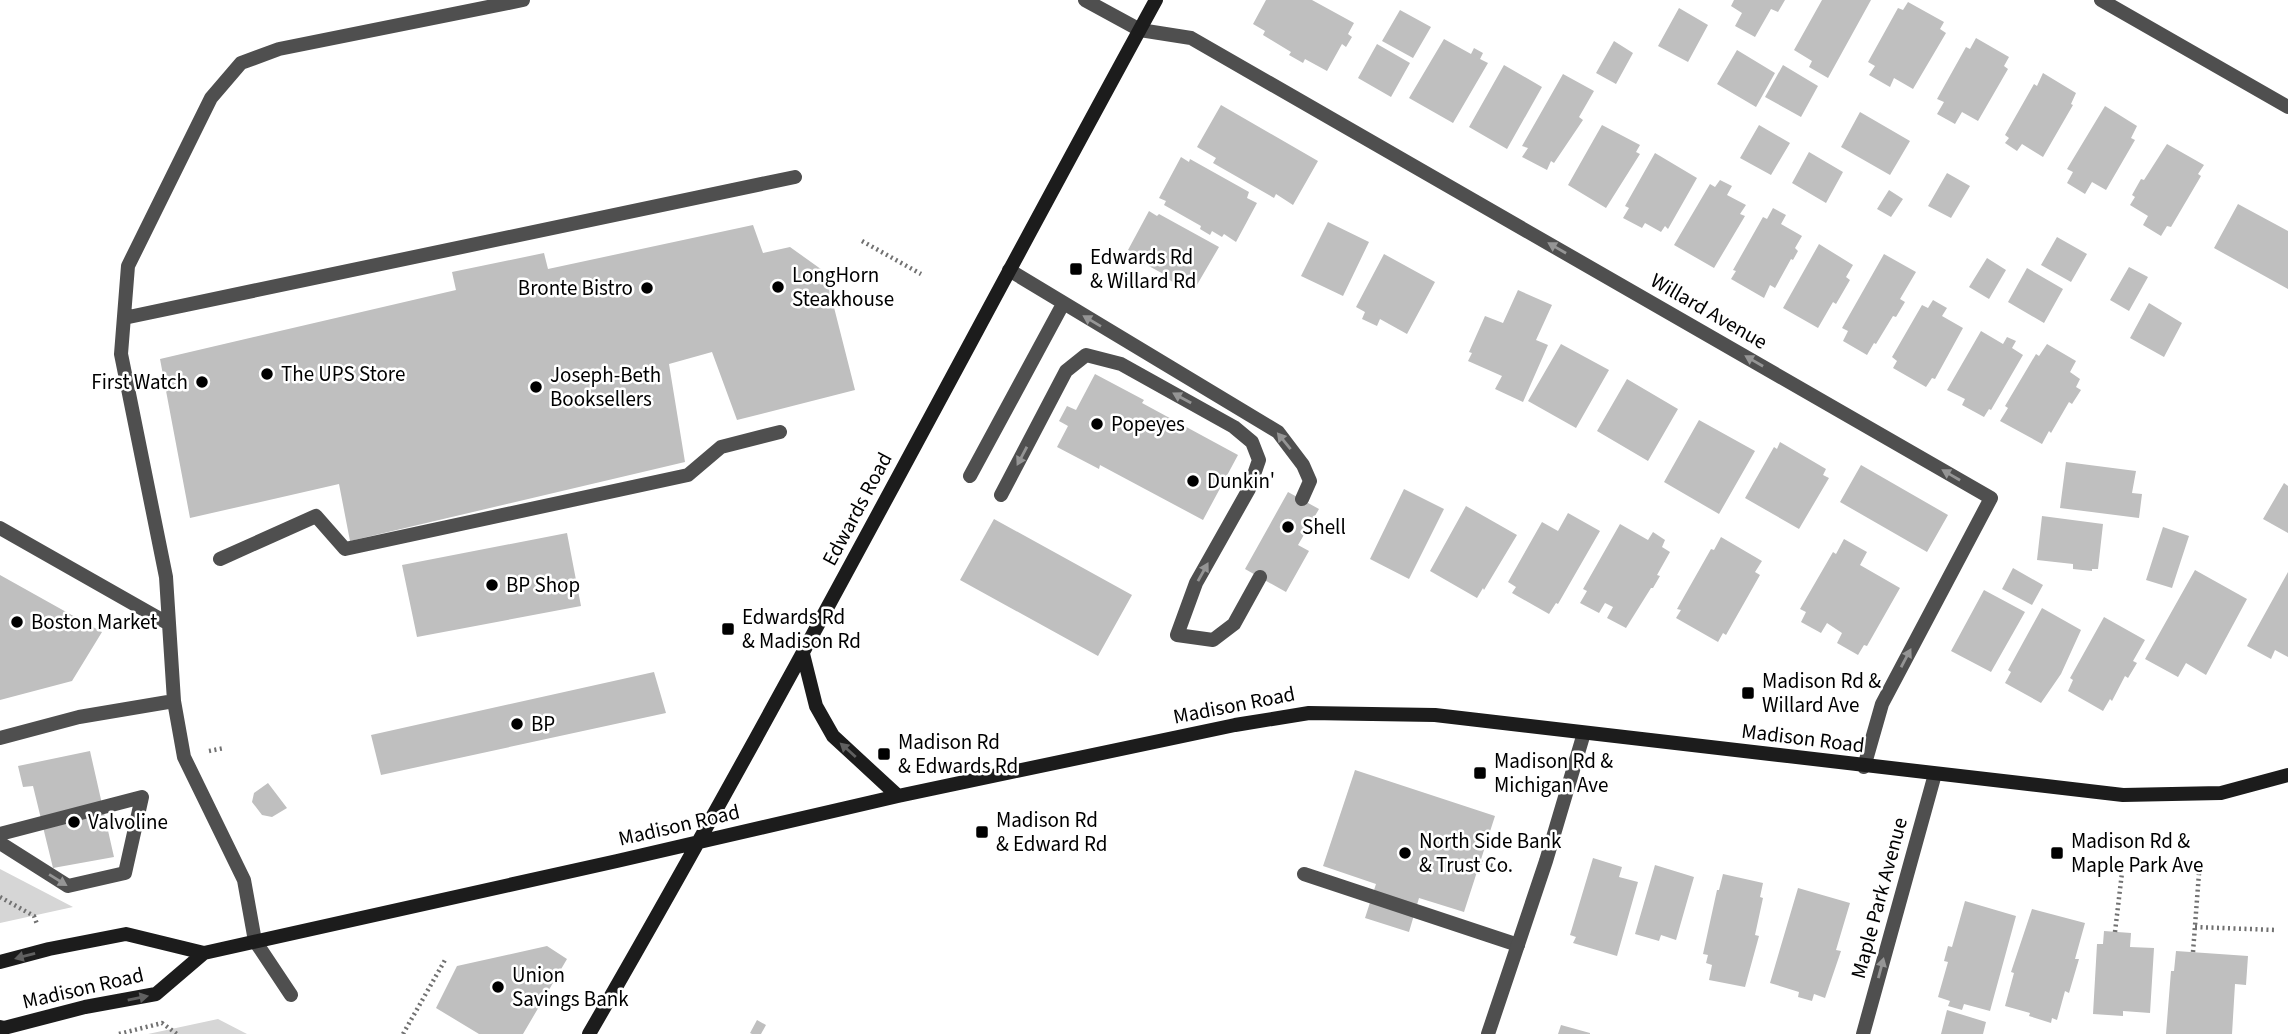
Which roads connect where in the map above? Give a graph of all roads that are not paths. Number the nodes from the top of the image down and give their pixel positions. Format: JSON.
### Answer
{"nodes":[{"id":1,"x":523,"y":0,"type":"edge"},
{"id":2,"x":1086,"y":0,"type":"edge"},
{"id":3,"x":1156,"y":0,"type":"edge"},
{"id":4,"x":2101,"y":0,"type":"edge"},
{"id":5,"x":1140,"y":30,"type":"junction"},
{"id":6,"x":2288,"y":107,"type":"edge"},
{"id":7,"x":796,"y":177,"type":"dead end"},
{"id":8,"x":1009,"y":270,"type":"junction"},
{"id":9,"x":1063,"y":304,"type":"junction"},
{"id":10,"x":124,"y":318,"type":"junction"},
{"id":11,"x":780,"y":432,"type":"dead end"},
{"id":12,"x":970,"y":476,"type":"dead end"},
{"id":13,"x":1001,"y":495,"type":"dead end"},
{"id":14,"x":1302,"y":499,"type":"dead end"},
{"id":15,"x":0,"y":528,"type":"edge"},
{"id":16,"x":220,"y":559,"type":"dead end"},
{"id":17,"x":1260,"y":577,"type":"dead end"},
{"id":18,"x":169,"y":624,"type":"junction"},
{"id":19,"x":803,"y":654,"type":"junction"},
{"id":20,"x":174,"y":701,"type":"junction"},
{"id":21,"x":1584,"y":733,"type":"junction"},
{"id":22,"x":0,"y":738,"type":"edge"},
{"id":23,"x":1864,"y":767,"type":"junction"},
{"id":24,"x":1935,"y":774,"type":"junction"},
{"id":25,"x":2288,"y":775,"type":"edge"},
{"id":26,"x":898,"y":796,"type":"junction"},
{"id":27,"x":0,"y":834,"type":"edge"},
{"id":28,"x":699,"y":842,"type":"junction"},
{"id":29,"x":0,"y":843,"type":"edge"},
{"id":30,"x":1304,"y":874,"type":"dead end"},
{"id":31,"x":255,"y":941,"type":"junction"},
{"id":32,"x":1518,"y":945,"type":"junction"},
{"id":33,"x":204,"y":953,"type":"junction"},
{"id":34,"x":0,"y":962,"type":"edge"},
{"id":35,"x":291,"y":995,"type":"dead end"},
{"id":36,"x":0,"y":1027,"type":"edge"},
{"id":37,"x":589,"y":1034,"type":"edge"},
{"id":38,"x":1488,"y":1034,"type":"edge"},
{"id":39,"x":1863,"y":1034,"type":"edge"}],
"edges":[{"from":1,"to":10,"type":"street"},
{"from":2,"to":5,"type":"street"},
{"from":3,"to":5,"type":"main road","name":"Edwards Road"},
{"from":4,"to":6,"type":"street"},
{"from":5,"to":8,"type":"main road","name":"Edwards Road"},
{"from":23,"to":5,"type":"street","name":"Willard Avenue","one_way":true},
{"from":7,"to":10,"type":"street"},
{"from":8,"to":9,"type":"street"},
{"from":8,"to":19,"type":"main road","name":"Edwards Road"},
{"from":9,"to":12,"type":"street"},
{"from":14,"to":9,"type":"street","one_way":true},
{"from":10,"to":18,"type":"street"},
{"from":11,"to":16,"type":"street"},
{"from":17,"to":13,"type":"street","one_way":true},
{"from":15,"to":18,"type":"street"},
{"from":18,"to":20,"type":"street"},
{"from":26,"to":19,"type":"main road","one_way":true},
{"from":19,"to":28,"type":"main road","name":"Edwards Road"},
{"from":20,"to":22,"type":"street"},
{"from":20,"to":31,"type":"street"},
{"from":21,"to":23,"type":"main road","name":"Madison Road"},
{"from":21,"to":26,"type":"main road","name":"Madison Road"},
{"from":21,"to":32,"type":"street"},
{"from":23,"to":24,"type":"main road","name":"Madison Road"},
{"from":24,"to":25,"type":"main road","name":"Madison Road"},
{"from":39,"to":24,"type":"street","name":"Maple Park Avenue","one_way":true},
{"from":26,"to":28,"type":"main road","name":"Madison Road"},
{"from":29,"to":27,"type":"street","one_way":true},
{"from":28,"to":31,"type":"main road","name":"Madison Road"},
{"from":28,"to":37,"type":"main road","name":"Edwards Road"},
{"from":30,"to":32,"type":"street"},
{"from":31,"to":33,"type":"main road","name":"Madison Road"},
{"from":31,"to":35,"type":"street"},
{"from":32,"to":38,"type":"street"},
{"from":33,"to":34,"type":"main road","name":"Madison Road","one_way":true},
{"from":36,"to":33,"type":"main road","name":"Madison Road","one_way":true}]}
